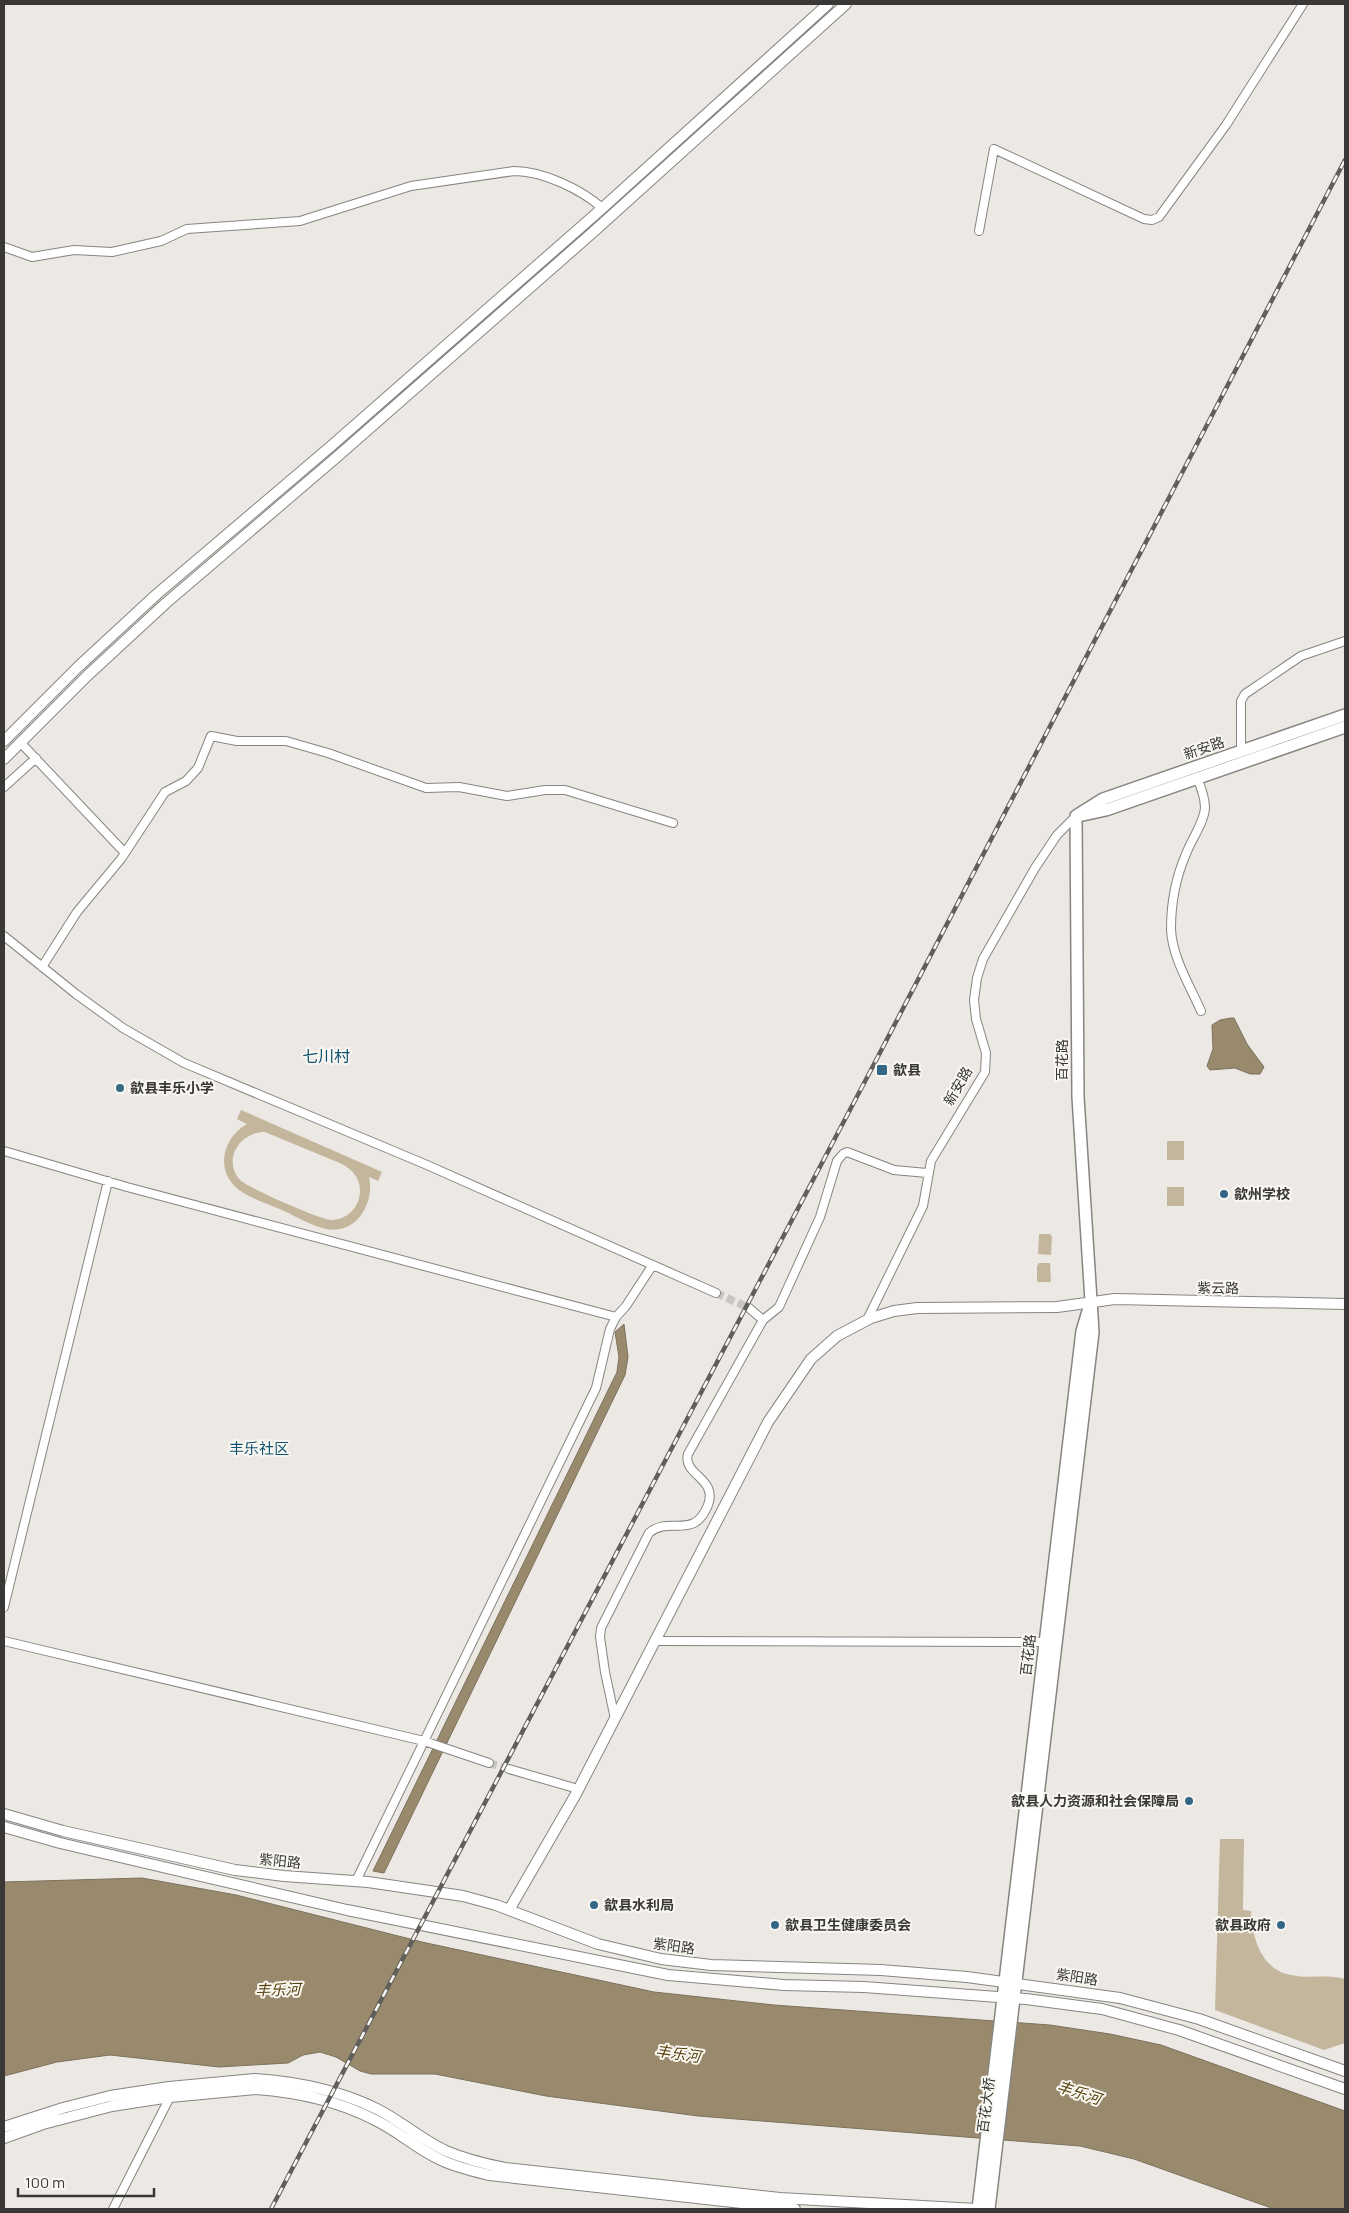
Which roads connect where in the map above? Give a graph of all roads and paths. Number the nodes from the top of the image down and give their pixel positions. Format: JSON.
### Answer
{"nodes":[{"id":1,"x":828,"y":4,"type":"edge"},
{"id":2,"x":846,"y":4,"type":"edge"},
{"id":3,"x":1303,"y":4,"type":"edge"},
{"id":4,"x":602,"y":208,"type":"junction"},
{"id":5,"x":980,"y":231,"type":"dead end"},
{"id":6,"x":4,"y":247,"type":"edge"},
{"id":7,"x":1345,"y":641,"type":"edge"},
{"id":8,"x":1345,"y":715,"type":"edge"},
{"id":9,"x":1345,"y":727,"type":"edge"},
{"id":10,"x":4,"y":741,"type":"edge"},
{"id":11,"x":20,"y":742,"type":"junction"},
{"id":12,"x":1241,"y":751,"type":"junction"},
{"id":13,"x":36,"y":758,"type":"junction"},
{"id":14,"x":4,"y":759,"type":"edge"},
{"id":15,"x":1197,"y":778,"type":"junction"},
{"id":16,"x":4,"y":787,"type":"edge"},
{"id":17,"x":1076,"y":816,"type":"junction"},
{"id":18,"x":673,"y":823,"type":"dead end"},
{"id":19,"x":125,"y":853,"type":"junction"},
{"id":20,"x":4,"y":936,"type":"edge"},
{"id":21,"x":42,"y":967,"type":"junction"},
{"id":22,"x":1201,"y":1011,"type":"dead end"},
{"id":23,"x":4,"y":1151,"type":"edge"},
{"id":24,"x":927,"y":1173,"type":"junction"},
{"id":25,"x":108,"y":1181,"type":"junction"},
{"id":26,"x":652,"y":1266,"type":"junction"},
{"id":27,"x":716,"y":1293,"type":"tunnel mouth"},
{"id":28,"x":1091,"y":1303,"type":"junction"},
{"id":29,"x":1345,"y":1304,"type":"edge"},
{"id":30,"x":750,"y":1308,"type":"tunnel mouth"},
{"id":31,"x":616,"y":1317,"type":"junction"},
{"id":32,"x":763,"y":1320,"type":"junction"},
{"id":33,"x":867,"y":1320,"type":"junction"},
{"id":34,"x":4,"y":1607,"type":"edge"},
{"id":35,"x":4,"y":1641,"type":"edge"},
{"id":36,"x":655,"y":1641,"type":"junction"},
{"id":37,"x":1045,"y":1642,"type":"junction"},
{"id":38,"x":615,"y":1719,"type":"junction"},
{"id":39,"x":427,"y":1742,"type":"junction"},
{"id":40,"x":489,"y":1763,"type":"tunnel mouth"},
{"id":41,"x":509,"y":1769,"type":"tunnel mouth"},
{"id":42,"x":578,"y":1789,"type":"junction"},
{"id":43,"x":4,"y":1814,"type":"edge"},
{"id":44,"x":4,"y":1827,"type":"edge"},
{"id":45,"x":356,"y":1881,"type":"junction"},
{"id":46,"x":509,"y":1910,"type":"junction"},
{"id":47,"x":1010,"y":1981,"type":"junction"},
{"id":48,"x":1008,"y":1998,"type":"junction"},
{"id":49,"x":1006,"y":2013,"type":"joint"},
{"id":50,"x":1345,"y":2071,"type":"edge"},
{"id":51,"x":1345,"y":2088,"type":"edge"},
{"id":52,"x":170,"y":2097,"type":"junction"},
{"id":53,"x":4,"y":2127,"type":"edge"},
{"id":54,"x":4,"y":2138,"type":"edge"},
{"id":55,"x":983,"y":2206,"type":"edge"},
{"id":56,"x":112,"y":2209,"type":"edge"},
{"id":57,"x":795,"y":2209,"type":"edge"}],
"edges":[{"from":1,"to":4,"type":"main road"},
{"from":2,"to":11,"type":"main road"},
{"from":3,"to":5,"type":"street"},
{"from":4,"to":6,"type":"street"},
{"from":4,"to":10,"type":"main road"},
{"from":7,"to":12,"type":"street"},
{"from":8,"to":12,"type":"main road","name":"新安路"},
{"from":9,"to":15,"type":"main road","name":"新安路"},
{"from":11,"to":13,"type":"street"},
{"from":11,"to":14,"type":"main road"},
{"from":12,"to":17,"type":"main road","name":"新安路"},
{"from":13,"to":16,"type":"street"},
{"from":13,"to":19,"type":"street"},
{"from":15,"to":17,"type":"main road","name":"新安路"},
{"from":15,"to":22,"type":"street"},
{"from":17,"to":24,"type":"street","name":"新安路"},
{"from":17,"to":28,"type":"main road","name":"百花路"},
{"from":18,"to":19,"type":"street"},
{"from":19,"to":21,"type":"street"},
{"from":20,"to":21,"type":"street"},
{"from":21,"to":26,"type":"street"},
{"from":23,"to":25,"type":"street"},
{"from":24,"to":32,"type":"street"},
{"from":24,"to":33,"type":"street","name":"新安路"},
{"from":25,"to":31,"type":"street"},
{"from":25,"to":34,"type":"street"},
{"from":26,"to":27,"type":"street"},
{"from":26,"to":31,"type":"street"},
{"from":28,"to":29,"type":"main road","name":"紫云路"},
{"from":28,"to":33,"type":"main road","name":"紫云路"},
{"from":28,"to":37,"type":"main road","name":"百花路"},
{"from":28,"to":47,"type":"main road","name":"百花路"},
{"from":30,"to":32,"type":"street"},
{"from":31,"to":39,"type":"street"},
{"from":32,"to":38,"type":"street"},
{"from":33,"to":36,"type":"main road","name":"紫云路"},
{"from":35,"to":39,"type":"street"},
{"from":36,"to":37,"type":"street"},
{"from":36,"to":38,"type":"main road","name":"紫云路"},
{"from":37,"to":47,"type":"main road","name":"百花路"},
{"from":38,"to":42,"type":"main road","name":"紫云路"},
{"from":39,"to":40,"type":"street"},
{"from":39,"to":45,"type":"street"},
{"from":41,"to":42,"type":"street"},
{"from":42,"to":46,"type":"main road","name":"紫云路"},
{"from":43,"to":45,"type":"main road","name":"紫阳路"},
{"from":44,"to":48,"type":"main road","name":"紫阳路"},
{"from":45,"to":46,"type":"main road","name":"紫阳路"},
{"from":46,"to":47,"type":"main road","name":"紫阳路"},
{"from":47,"to":48,"type":"main road","name":"百花路"},
{"from":47,"to":50,"type":"main road","name":"紫阳路"},
{"from":48,"to":49,"type":"main road","name":"百花路"},
{"from":48,"to":51,"type":"main road","name":"紫阳路"},
{"from":49,"to":55,"type":"main road","name":"百花大桥"},
{"from":52,"to":54,"type":"main road"},
{"from":52,"to":56,"type":"street"},
{"from":52,"to":57,"type":"main road"},
{"from":53,"to":55,"type":"main road"}]}
